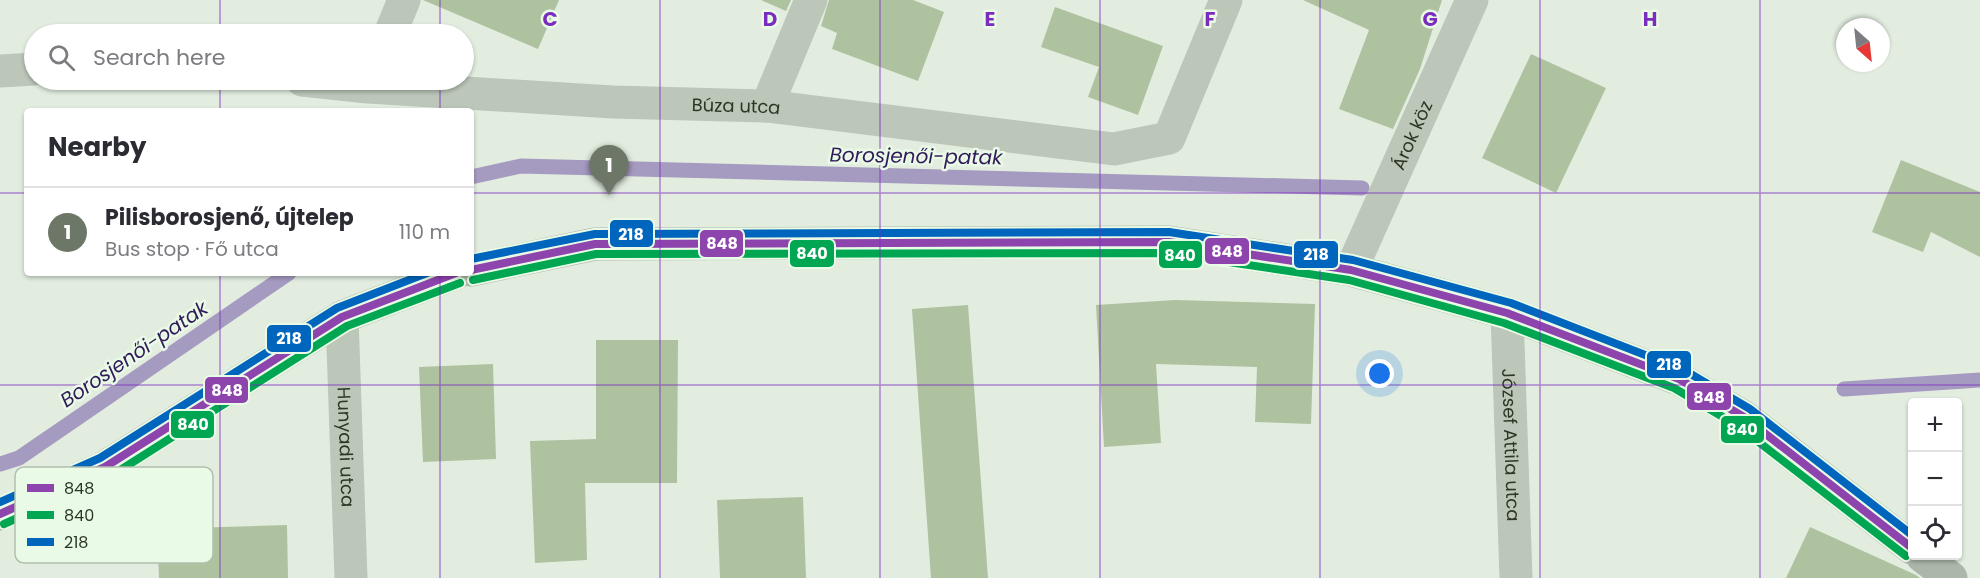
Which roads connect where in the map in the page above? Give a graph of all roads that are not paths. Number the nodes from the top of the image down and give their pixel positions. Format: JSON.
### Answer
{"nodes":[{"id":1,"x":404,"y":0,"type":"edge"},
{"id":2,"x":811,"y":0,"type":"edge"},
{"id":3,"x":1226,"y":0,"type":"edge"},
{"id":4,"x":1472,"y":0,"type":"edge"},
{"id":5,"x":394,"y":24,"type":"edge"},
{"id":6,"x":24,"y":70,"type":"edge"},
{"id":7,"x":0,"y":71,"type":"edge"},
{"id":8,"x":459,"y":90,"type":"edge"},
{"id":9,"x":767,"y":106,"type":"junction"},
{"id":10,"x":474,"y":269,"type":"edge"},
{"id":11,"x":1351,"y":270,"type":"junction"},
{"id":12,"x":448,"y":276,"type":"edge"},
{"id":13,"x":1507,"y":313,"type":"junction"},
{"id":14,"x":342,"y":317,"type":"junction"},
{"id":15,"x":105,"y":467,"type":"edge"},
{"id":16,"x":15,"y":507,"type":"edge"},
{"id":17,"x":0,"y":514,"type":"edge"},
{"id":18,"x":1908,"y":545,"type":"edge"},
{"id":19,"x":1928,"y":560,"type":"edge"},
{"id":20,"x":351,"y":578,"type":"edge"},
{"id":21,"x":1516,"y":578,"type":"edge"},
{"id":22,"x":1951,"y":578,"type":"edge"}],
"edges":[{"from":1,"to":5,"type":"street"},
{"from":2,"to":9,"type":"street"},
{"from":3,"to":9,"type":"street","name":"Búza utca"},
{"from":4,"to":11,"type":"street","name":"Árok köz"},
{"from":6,"to":7,"type":"street"},
{"from":8,"to":9,"type":"street","name":"Búza utca"},
{"from":10,"to":11,"type":"street"},
{"from":11,"to":13,"type":"street"},
{"from":12,"to":14,"type":"street"},
{"from":13,"to":18,"type":"street"},
{"from":13,"to":21,"type":"street","name":"József Attila utca"},
{"from":14,"to":15,"type":"street"},
{"from":14,"to":20,"type":"street","name":"Hunyadi utca"},
{"from":16,"to":17,"type":"street"},
{"from":19,"to":22,"type":"street"}]}
